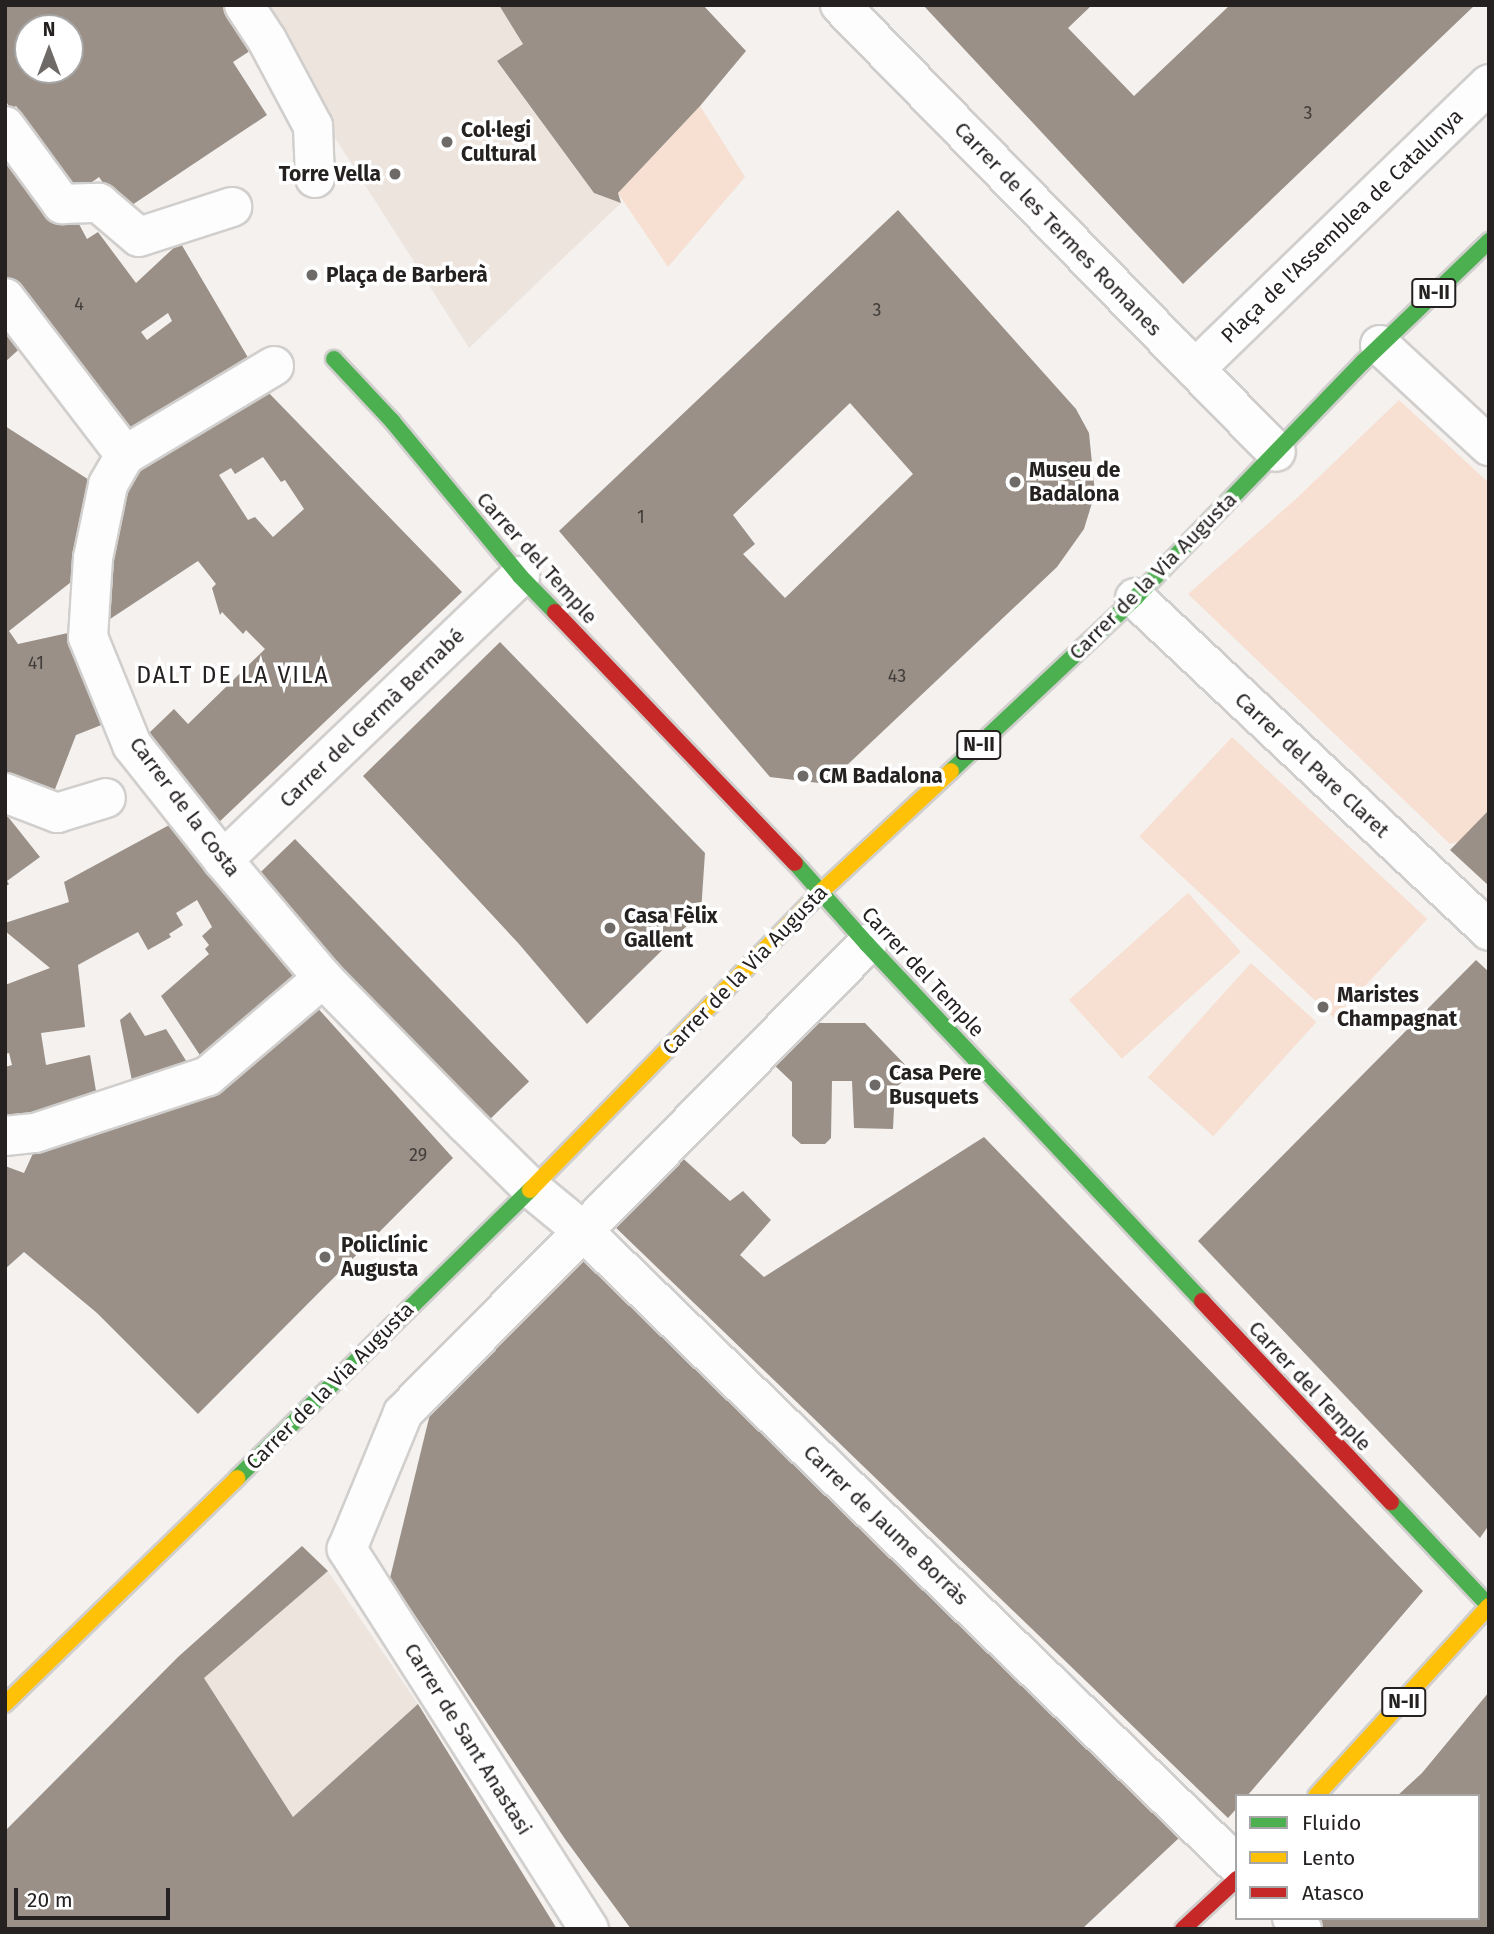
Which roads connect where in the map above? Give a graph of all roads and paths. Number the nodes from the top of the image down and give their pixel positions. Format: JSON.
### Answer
{"nodes":[{"id":1,"x":244,"y":5,"type":"edge"},
{"id":2,"x":840,"y":5,"type":"edge"},
{"id":3,"x":1489,"y":84,"type":"edge"},
{"id":4,"x":5,"y":126,"type":"edge"},
{"id":5,"x":315,"y":178,"type":"dead end"},
{"id":6,"x":232,"y":207,"type":"dead end"},
{"id":7,"x":1489,"y":241,"type":"edge"},
{"id":8,"x":5,"y":298,"type":"edge"},
{"id":9,"x":1380,"y":345,"type":"junction"},
{"id":10,"x":334,"y":359,"type":"dead end"},
{"id":11,"x":274,"y":366,"type":"dead end"},
{"id":12,"x":1195,"y":369,"type":"junction"},
{"id":13,"x":1489,"y":446,"type":"edge"},
{"id":14,"x":1276,"y":452,"type":"junction"},
{"id":15,"x":125,"y":454,"type":"junction"},
{"id":16,"x":520,"y":576,"type":"junction"},
{"id":17,"x":1135,"y":598,"type":"junction"},
{"id":18,"x":5,"y":793,"type":"edge"},
{"id":19,"x":106,"y":798,"type":"dead end"},
{"id":20,"x":231,"y":852,"type":"junction"},
{"id":21,"x":822,"y":891,"type":"junction"},
{"id":22,"x":1489,"y":931,"type":"edge"},
{"id":23,"x":867,"y":944,"type":"junction"},
{"id":24,"x":323,"y":978,"type":"junction"},
{"id":25,"x":5,"y":1136,"type":"edge"},
{"id":26,"x":532,"y":1189,"type":"junction"},
{"id":27,"x":583,"y":1231,"type":"junction"},
{"id":28,"x":1489,"y":1606,"type":"edge"},
{"id":29,"x":7,"y":1696,"type":"edge"},
{"id":30,"x":1318,"y":1794,"type":"edge"},
{"id":31,"x":1235,"y":1863,"type":"edge"},
{"id":32,"x":1235,"y":1881,"type":"edge"},
{"id":33,"x":589,"y":1929,"type":"edge"},
{"id":34,"x":1183,"y":1929,"type":"edge"}],
"edges":[{"from":1,"to":5,"type":"street"},
{"from":2,"to":12,"type":"street","name":"Carrer de les Termes Romanes"},
{"from":3,"to":12,"type":"street","name":"Plaça de l'Assemblea de Catalunya"},
{"from":4,"to":6,"type":"street"},
{"from":7,"to":9,"type":"main road","name":"Carrer de la Via Augusta","number":"N-II"},
{"from":8,"to":15,"type":"street"},
{"from":9,"to":13,"type":"street"},
{"from":9,"to":14,"type":"main road","name":"Carrer de la Via Augusta","number":"N-II"},
{"from":10,"to":16,"type":"main road","name":"Carrer del Temple"},
{"from":11,"to":15,"type":"street"},
{"from":12,"to":14,"type":"street","name":"Carrer de les Termes Romanes"},
{"from":14,"to":17,"type":"main road","name":"Carrer de la Via Augusta","number":"N-II"},
{"from":15,"to":20,"type":"street","name":"Carrer de la Costa"},
{"from":16,"to":20,"type":"street","name":"Carrer del Germà Bernabé"},
{"from":16,"to":21,"type":"main road","name":"Carrer del Temple"},
{"from":17,"to":21,"type":"main road","name":"Carrer de la Via Augusta","number":"N-II"},
{"from":17,"to":22,"type":"street","name":"Carrer del Pare Claret"},
{"from":18,"to":19,"type":"street"},
{"from":20,"to":24,"type":"street","name":"Carrer de la Costa"},
{"from":21,"to":23,"type":"main road","name":"Carrer del Temple"},
{"from":21,"to":26,"type":"main road","name":"Carrer de la Via Augusta","number":"N-II"},
{"from":23,"to":27,"type":"street"},
{"from":23,"to":28,"type":"main road","name":"Carrer del Temple"},
{"from":24,"to":25,"type":"street"},
{"from":24,"to":26,"type":"street","name":"Carrer de la Costa"},
{"from":26,"to":27,"type":"street","name":"Carrer de Jaume Borràs"},
{"from":26,"to":29,"type":"main road","name":"Carrer de la Via Augusta","number":"N-II"},
{"from":27,"to":31,"type":"street","name":"Carrer de Jaume Borràs"},
{"from":27,"to":33,"type":"street","name":"Carrer de Sant Anastasi"},
{"from":28,"to":30,"type":"main road","number":"N-II"},
{"from":32,"to":34,"type":"main road"}]}
